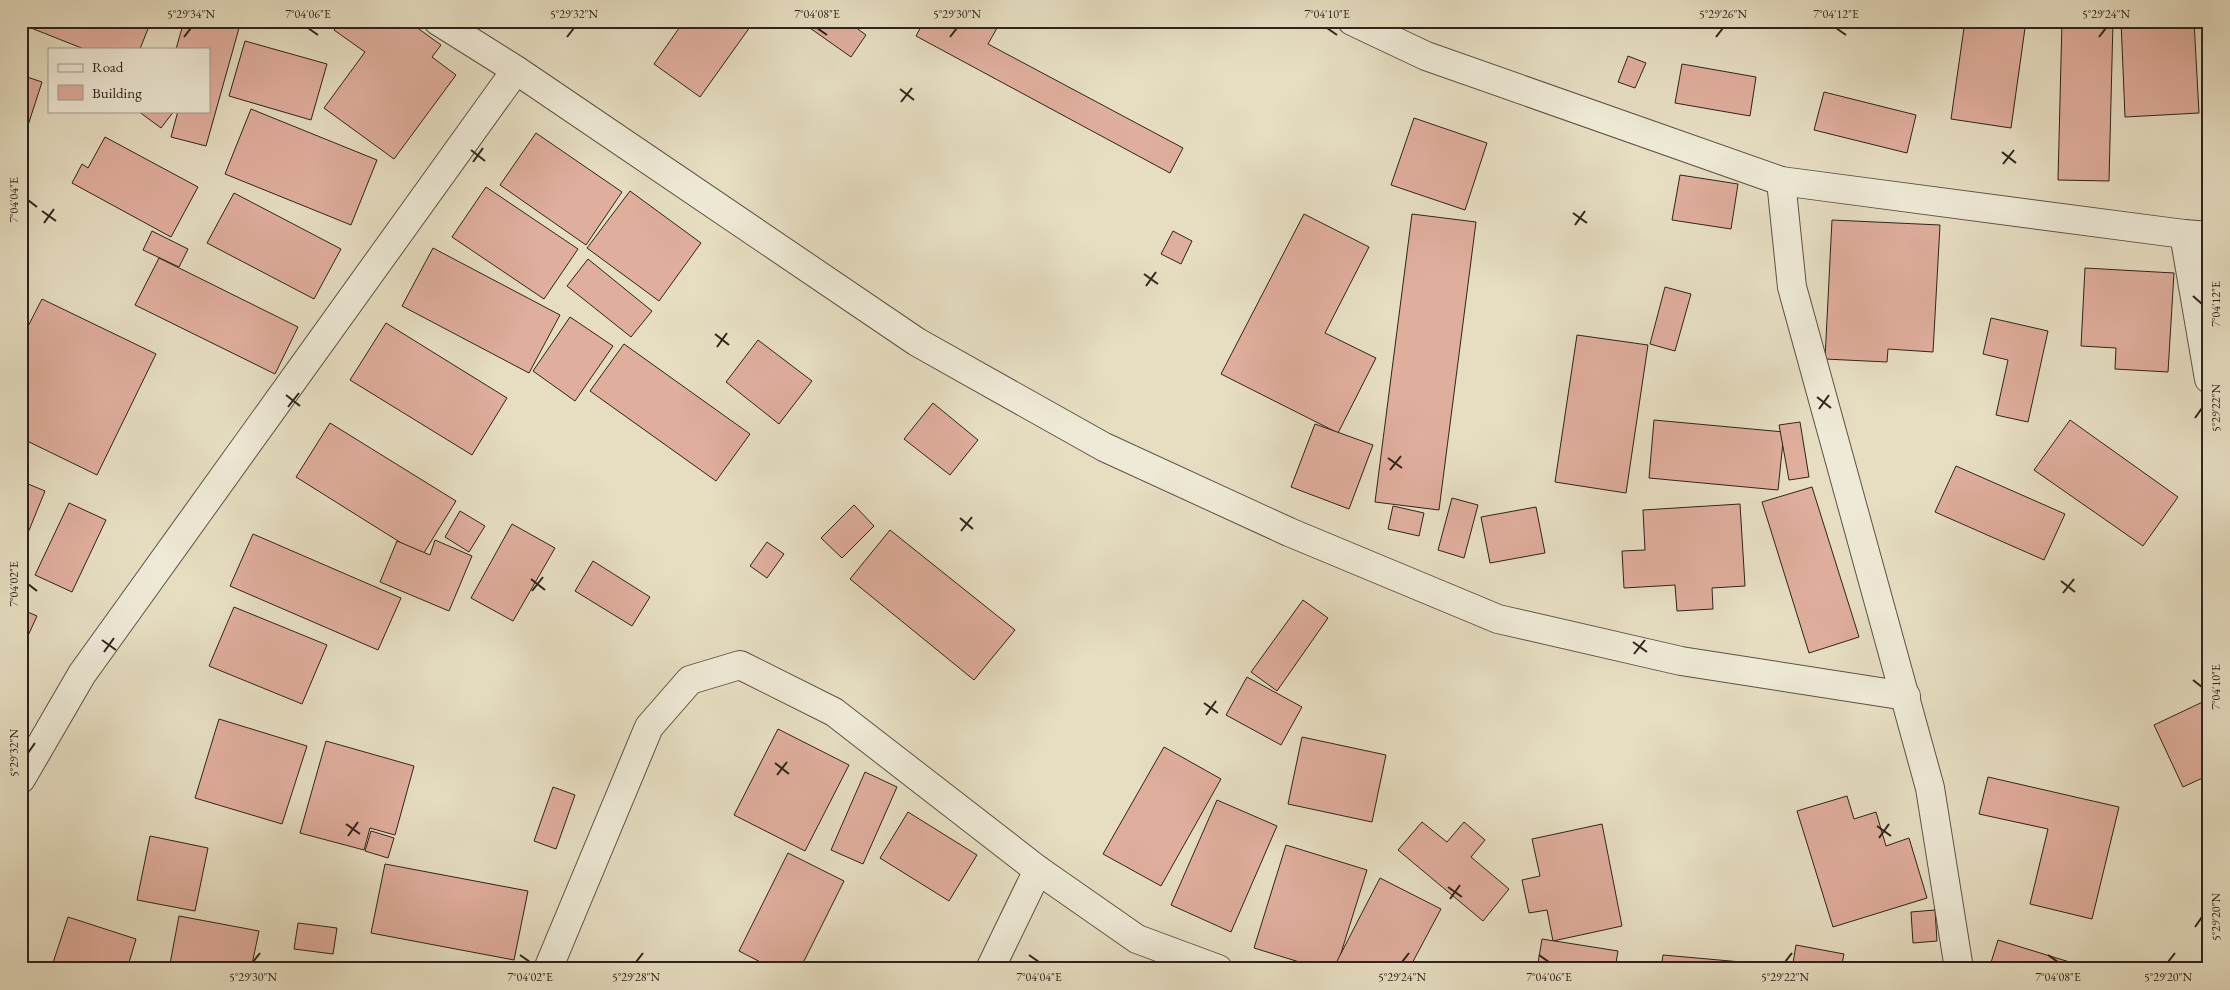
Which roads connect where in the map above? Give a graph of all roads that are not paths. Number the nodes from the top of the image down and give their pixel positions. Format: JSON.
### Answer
{"nodes":[{"id":1,"x":438,"y":21,"type":"edge"},
{"id":2,"x":1352,"y":21,"type":"edge"},
{"id":3,"x":516,"y":70,"type":"junction"},
{"id":4,"x":1781,"y":181,"type":"junction"},
{"id":5,"x":2196,"y":235,"type":"edge"},
{"id":6,"x":2209,"y":379,"type":"edge"},
{"id":7,"x":1906,"y":696,"type":"junction"},
{"id":8,"x":21,"y":779,"type":"edge"},
{"id":9,"x":1038,"y":870,"type":"junction"},
{"id":10,"x":548,"y":969,"type":"edge"},
{"id":11,"x":990,"y":969,"type":"edge"},
{"id":12,"x":1218,"y":969,"type":"edge"},
{"id":13,"x":1959,"y":969,"type":"edge"}],
"edges":[{"from":1,"to":3,"type":"street"},
{"from":2,"to":4,"type":"street"},
{"from":3,"to":7,"type":"street"},
{"from":3,"to":8,"type":"street"},
{"from":4,"to":5,"type":"street"},
{"from":4,"to":7,"type":"street"},
{"from":5,"to":6,"type":"street"},
{"from":7,"to":13,"type":"street"},
{"from":9,"to":10,"type":"street"},
{"from":9,"to":11,"type":"street"},
{"from":9,"to":12,"type":"street"}]}
